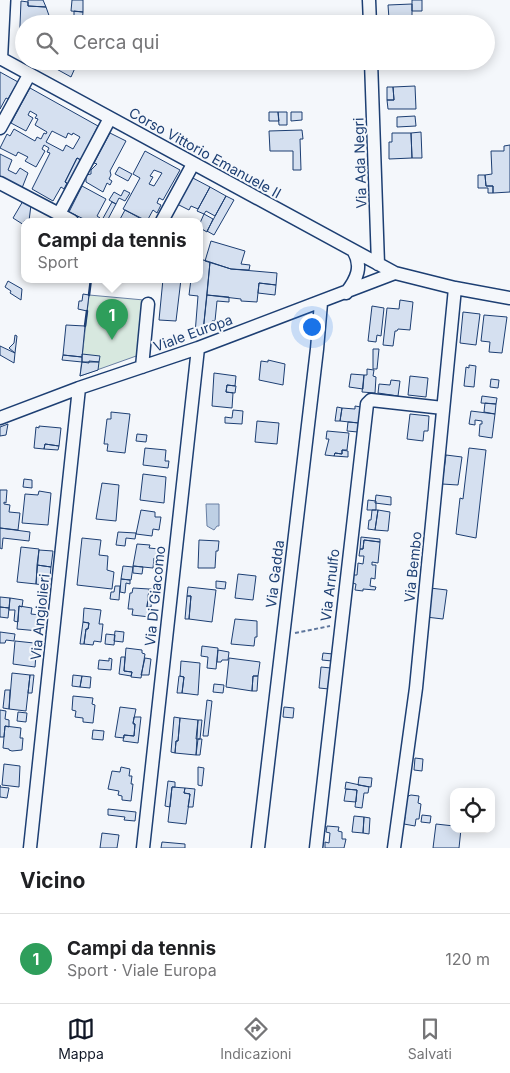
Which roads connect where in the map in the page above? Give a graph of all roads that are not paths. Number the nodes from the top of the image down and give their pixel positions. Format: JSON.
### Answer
{"nodes":[{"id":1,"x":4,"y":0,"type":"edge"},
{"id":2,"x":369,"y":0,"type":"edge"},
{"id":3,"x":370,"y":15,"type":"edge"},
{"id":4,"x":0,"y":59,"type":"edge"},
{"id":5,"x":15,"y":67,"type":"edge"},
{"id":6,"x":20,"y":70,"type":"edge"},
{"id":7,"x":371,"y":70,"type":"edge"},
{"id":8,"x":29,"y":75,"type":"junction"},
{"id":9,"x":110,"y":118,"type":"junction"},
{"id":10,"x":0,"y":128,"type":"edge"},
{"id":11,"x":193,"y":164,"type":"junction"},
{"id":12,"x":0,"y":183,"type":"edge"},
{"id":13,"x":59,"y":214,"type":"junction"},
{"id":14,"x":66,"y":218,"type":"edge"},
{"id":15,"x":164,"y":218,"type":"edge"},
{"id":16,"x":353,"y":250,"type":"junction"},
{"id":17,"x":378,"y":264,"type":"junction"},
{"id":18,"x":395,"y":273,"type":"junction"},
{"id":19,"x":455,"y":288,"type":"junction"},
{"id":20,"x":346,"y":293,"type":"junction"},
{"id":21,"x":510,"y":298,"type":"edge"},
{"id":22,"x":321,"y":303,"type":"junction"},
{"id":23,"x":148,"y":304,"type":"dead end"},
{"id":24,"x":198,"y":348,"type":"junction"},
{"id":25,"x":142,"y":367,"type":"junction"},
{"id":26,"x":79,"y":388,"type":"junction"},
{"id":27,"x":443,"y":408,"type":"junction"},
{"id":28,"x":0,"y":418,"type":"edge"},
{"id":29,"x":30,"y":848,"type":"edge"},
{"id":30,"x":143,"y":848,"type":"edge"},
{"id":31,"x":258,"y":848,"type":"edge"},
{"id":32,"x":316,"y":848,"type":"edge"},
{"id":33,"x":394,"y":848,"type":"edge"}],
"edges":[{"from":1,"to":4,"type":"street"},
{"from":2,"to":3,"type":"street"},
{"from":4,"to":5,"type":"street","name":"Corso Vittorio Emanuele II"},
{"from":6,"to":8,"type":"street","name":"Corso Vittorio Emanuele II"},
{"from":7,"to":17,"type":"street","name":"Via Ada Negri"},
{"from":8,"to":9,"type":"street","name":"Corso Vittorio Emanuele II"},
{"from":8,"to":10,"type":"street"},
{"from":9,"to":11,"type":"street","name":"Corso Vittorio Emanuele II"},
{"from":9,"to":13,"type":"street"},
{"from":11,"to":15,"type":"street"},
{"from":11,"to":16,"type":"street","name":"Corso Vittorio Emanuele II"},
{"from":12,"to":13,"type":"street"},
{"from":13,"to":14,"type":"street"},
{"from":16,"to":17,"type":"street","name":"Corso Vittorio Emanuele II"},
{"from":16,"to":20,"type":"street"},
{"from":17,"to":18,"type":"street","name":"Corso Vittorio Emanuele II"},
{"from":18,"to":19,"type":"street","name":"Corso Vittorio Emanuele II"},
{"from":18,"to":20,"type":"street","name":"Viale Europa"},
{"from":19,"to":21,"type":"street","name":"Corso Vittorio Emanuele II"},
{"from":19,"to":27,"type":"street","name":"Via Bembo"},
{"from":20,"to":22,"type":"street","name":"Viale Europa"},
{"from":22,"to":24,"type":"street","name":"Viale Europa"},
{"from":22,"to":31,"type":"street","name":"Via Gadda"},
{"from":23,"to":25,"type":"street"},
{"from":24,"to":25,"type":"street","name":"Viale Europa"},
{"from":24,"to":30,"type":"street","name":"Via Di Giacomo"},
{"from":25,"to":26,"type":"street","name":"Viale Europa"},
{"from":26,"to":28,"type":"street","name":"Viale Europa"},
{"from":26,"to":29,"type":"street","name":"Via Angiolieri"},
{"from":27,"to":32,"type":"street","name":"Via Arnulfo"},
{"from":27,"to":33,"type":"street","name":"Via Bembo"}]}
